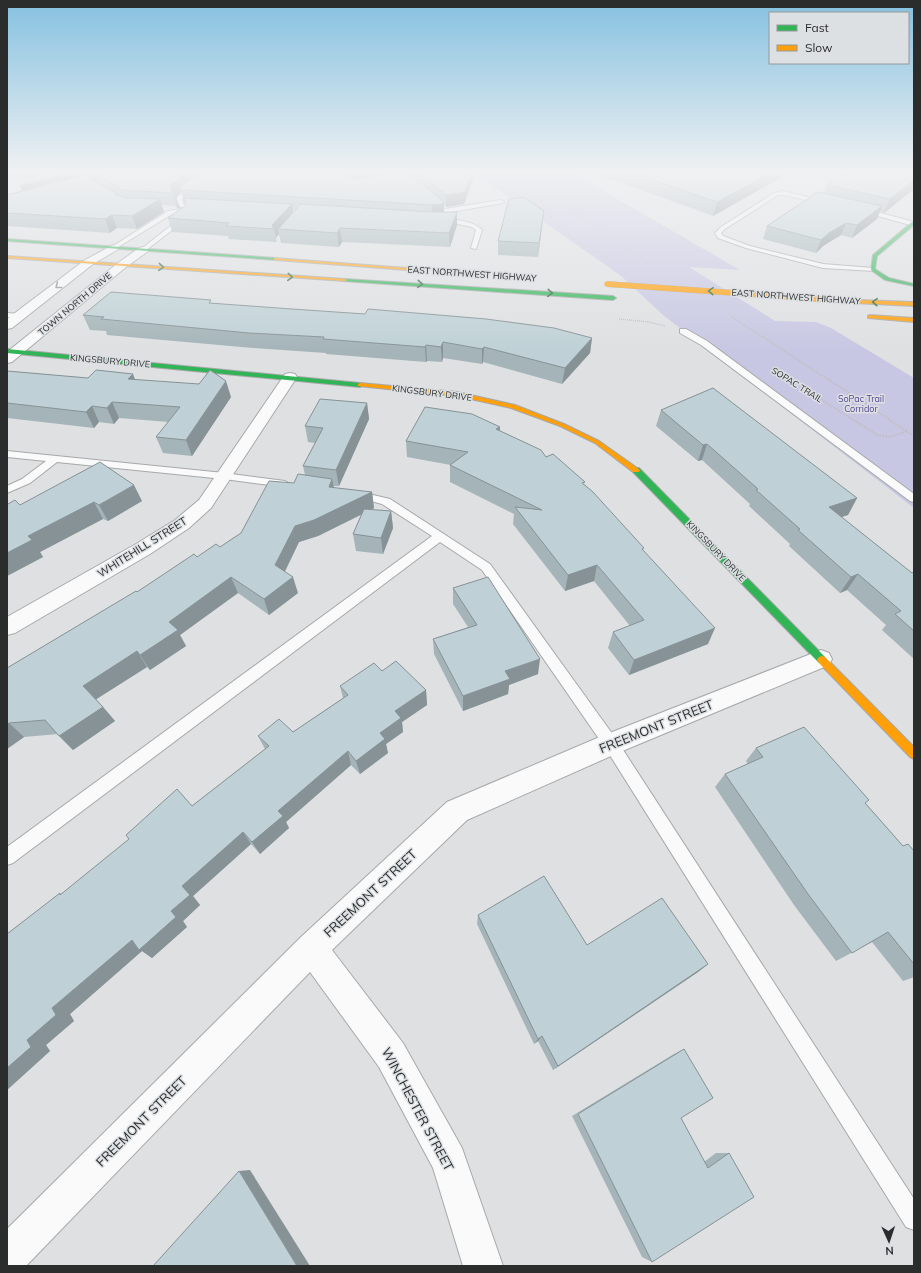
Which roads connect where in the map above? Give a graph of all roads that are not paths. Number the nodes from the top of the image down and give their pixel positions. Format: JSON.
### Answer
{"nodes":[{"id":1,"x":137,"y":232,"type":"edge"},
{"id":2,"x":166,"y":232,"type":"edge"},
{"id":3,"x":478,"y":232,"type":"edge"},
{"id":4,"x":719,"y":232,"type":"edge"},
{"id":5,"x":903,"y":232,"type":"edge"},
{"id":6,"x":7,"y":240,"type":"edge"},
{"id":7,"x":113,"y":248,"type":"junction"},
{"id":8,"x":474,"y":248,"type":"dead end"},
{"id":9,"x":143,"y":250,"type":"junction"},
{"id":10,"x":7,"y":257,"type":"edge"},
{"id":11,"x":88,"y":262,"type":"junction"},
{"id":12,"x":122,"y":265,"type":"junction"},
{"id":13,"x":416,"y":269,"type":"dead end"},
{"id":14,"x":873,"y":270,"type":"junction"},
{"id":15,"x":603,"y":283,"type":"dead end"},
{"id":16,"x":914,"y":285,"type":"edge"},
{"id":17,"x":617,"y":298,"type":"dead end"},
{"id":18,"x":914,"y":304,"type":"edge"},
{"id":19,"x":13,"y":316,"type":"edge"},
{"id":20,"x":861,"y":316,"type":"dead end"},
{"id":21,"x":914,"y":320,"type":"edge"},
{"id":22,"x":7,"y":325,"type":"edge"},
{"id":23,"x":683,"y":331,"type":"dead end"},
{"id":24,"x":10,"y":354,"type":"edge"},
{"id":25,"x":290,"y":377,"type":"junction"},
{"id":26,"x":7,"y":454,"type":"edge"},
{"id":27,"x":55,"y":459,"type":"junction"},
{"id":28,"x":224,"y":476,"type":"junction"},
{"id":29,"x":301,"y":486,"type":"edge"},
{"id":30,"x":7,"y":490,"type":"edge"},
{"id":31,"x":339,"y":491,"type":"edge"},
{"id":32,"x":914,"y":498,"type":"edge"},
{"id":33,"x":440,"y":536,"type":"junction"},
{"id":34,"x":7,"y":627,"type":"edge"},
{"id":35,"x":822,"y":659,"type":"junction"},
{"id":36,"x":611,"y":744,"type":"junction"},
{"id":37,"x":914,"y":754,"type":"edge"},
{"id":38,"x":7,"y":858,"type":"edge"},
{"id":39,"x":312,"y":948,"type":"junction"},
{"id":40,"x":914,"y":1219,"type":"edge"},
{"id":41,"x":7,"y":1256,"type":"edge"},
{"id":42,"x":483,"y":1266,"type":"edge"}],
"edges":[{"from":1,"to":7,"type":"lane"},
{"from":2,"to":9,"type":"lane"},
{"from":3,"to":8,"type":"lane"},
{"from":4,"to":14,"type":"lane"},
{"from":5,"to":14,"type":"main road"},
{"from":6,"to":7,"type":"main road","name":"EAST NORTHWEST HIGHWAY"},
{"from":7,"to":9,"type":"main road","name":"EAST NORTHWEST HIGHWAY"},
{"from":7,"to":11,"type":"street","name":"TOWN NORTH DRIVE"},
{"from":9,"to":12,"type":"street","name":"TOWN NORTH DRIVE"},
{"from":9,"to":13,"type":"main road","name":"EAST NORTHWEST HIGHWAY"},
{"from":10,"to":11,"type":"main road","name":"EAST NORTHWEST HIGHWAY"},
{"from":11,"to":12,"type":"main road","name":"EAST NORTHWEST HIGHWAY"},
{"from":11,"to":19,"type":"street","name":"TOWN NORTH DRIVE","one_way":true},
{"from":12,"to":17,"type":"main road","name":"EAST NORTHWEST HIGHWAY","one_way":true},
{"from":12,"to":24,"type":"street","name":"TOWN NORTH DRIVE"},
{"from":14,"to":16,"type":"main road"},
{"from":18,"to":15,"type":"main road","name":"EAST NORTHWEST HIGHWAY","one_way":true,"bridge":true},
{"from":19,"to":22,"type":"street","name":"TOWN NORTH DRIVE"},
{"from":20,"to":21,"type":"main road","name":"EAST NORTHWEST HIGHWAY"},
{"from":23,"to":32,"type":"lane"},
{"from":24,"to":25,"type":"main road","name":"KINGSBURY DRIVE"},
{"from":25,"to":28,"type":"street","name":"WHITEHILL STREET"},
{"from":25,"to":35,"type":"main road","name":"KINGSBURY DRIVE"},
{"from":26,"to":27,"type":"lane"},
{"from":27,"to":28,"type":"lane"},
{"from":27,"to":30,"type":"lane"},
{"from":28,"to":29,"type":"lane"},
{"from":28,"to":34,"type":"street","name":"WHITEHILL STREET"},
{"from":31,"to":33,"type":"lane"},
{"from":33,"to":36,"type":"lane"},
{"from":33,"to":38,"type":"lane"},
{"from":35,"to":36,"type":"street","name":"FREEMONT STREET"},
{"from":35,"to":37,"type":"main road","name":"KINGSBURY DRIVE"},
{"from":36,"to":39,"type":"street","name":"FREEMONT STREET"},
{"from":36,"to":40,"type":"lane"},
{"from":39,"to":41,"type":"street","name":"FREEMONT STREET"},
{"from":39,"to":42,"type":"street","name":"WINCHESTER STREET"}]}
